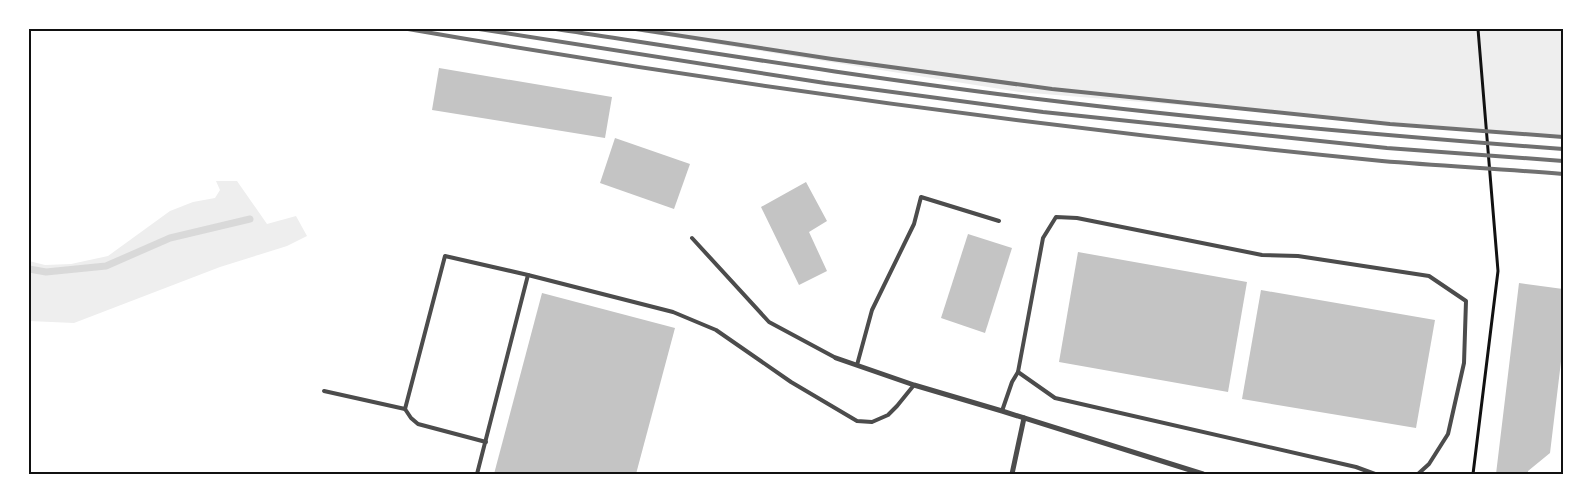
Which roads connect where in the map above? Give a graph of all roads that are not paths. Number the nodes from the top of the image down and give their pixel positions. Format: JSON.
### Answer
{"nodes":[{"id":1,"x":999,"y":221,"type":"dead end"},
{"id":2,"x":692,"y":238,"type":"dead end"},
{"id":3,"x":528,"y":275,"type":"junction"},
{"id":4,"x":836,"y":358,"type":"joint"},
{"id":5,"x":858,"y":365,"type":"junction"},
{"id":6,"x":1018,"y":372,"type":"junction"},
{"id":7,"x":914,"y":385,"type":"junction"},
{"id":8,"x":324,"y":391,"type":"dead end"},
{"id":9,"x":404,"y":409,"type":"junction"},
{"id":10,"x":1002,"y":411,"type":"junction"},
{"id":11,"x":1024,"y":418,"type":"junction"},
{"id":12,"x":486,"y":442,"type":"junction"},
{"id":13,"x":478,"y":474,"type":"edge"},
{"id":14,"x":1012,"y":474,"type":"edge"},
{"id":15,"x":1204,"y":474,"type":"edge"},
{"id":16,"x":1375,"y":474,"type":"edge"},
{"id":17,"x":1418,"y":474,"type":"edge"}],
"edges":[{"from":1,"to":5,"type":"lane"},
{"from":2,"to":4,"type":"lane"},
{"from":3,"to":7,"type":"lane"},
{"from":3,"to":9,"type":"lane"},
{"from":3,"to":12,"type":"lane"},
{"from":4,"to":5,"type":"street"},
{"from":5,"to":7,"type":"street"},
{"from":6,"to":10,"type":"lane"},
{"from":6,"to":16,"type":"lane"},
{"from":6,"to":17,"type":"lane"},
{"from":7,"to":10,"type":"street"},
{"from":8,"to":9,"type":"lane"},
{"from":9,"to":12,"type":"lane"},
{"from":10,"to":11,"type":"street"},
{"from":11,"to":14,"type":"street"},
{"from":11,"to":15,"type":"street"},
{"from":12,"to":13,"type":"lane"}]}
